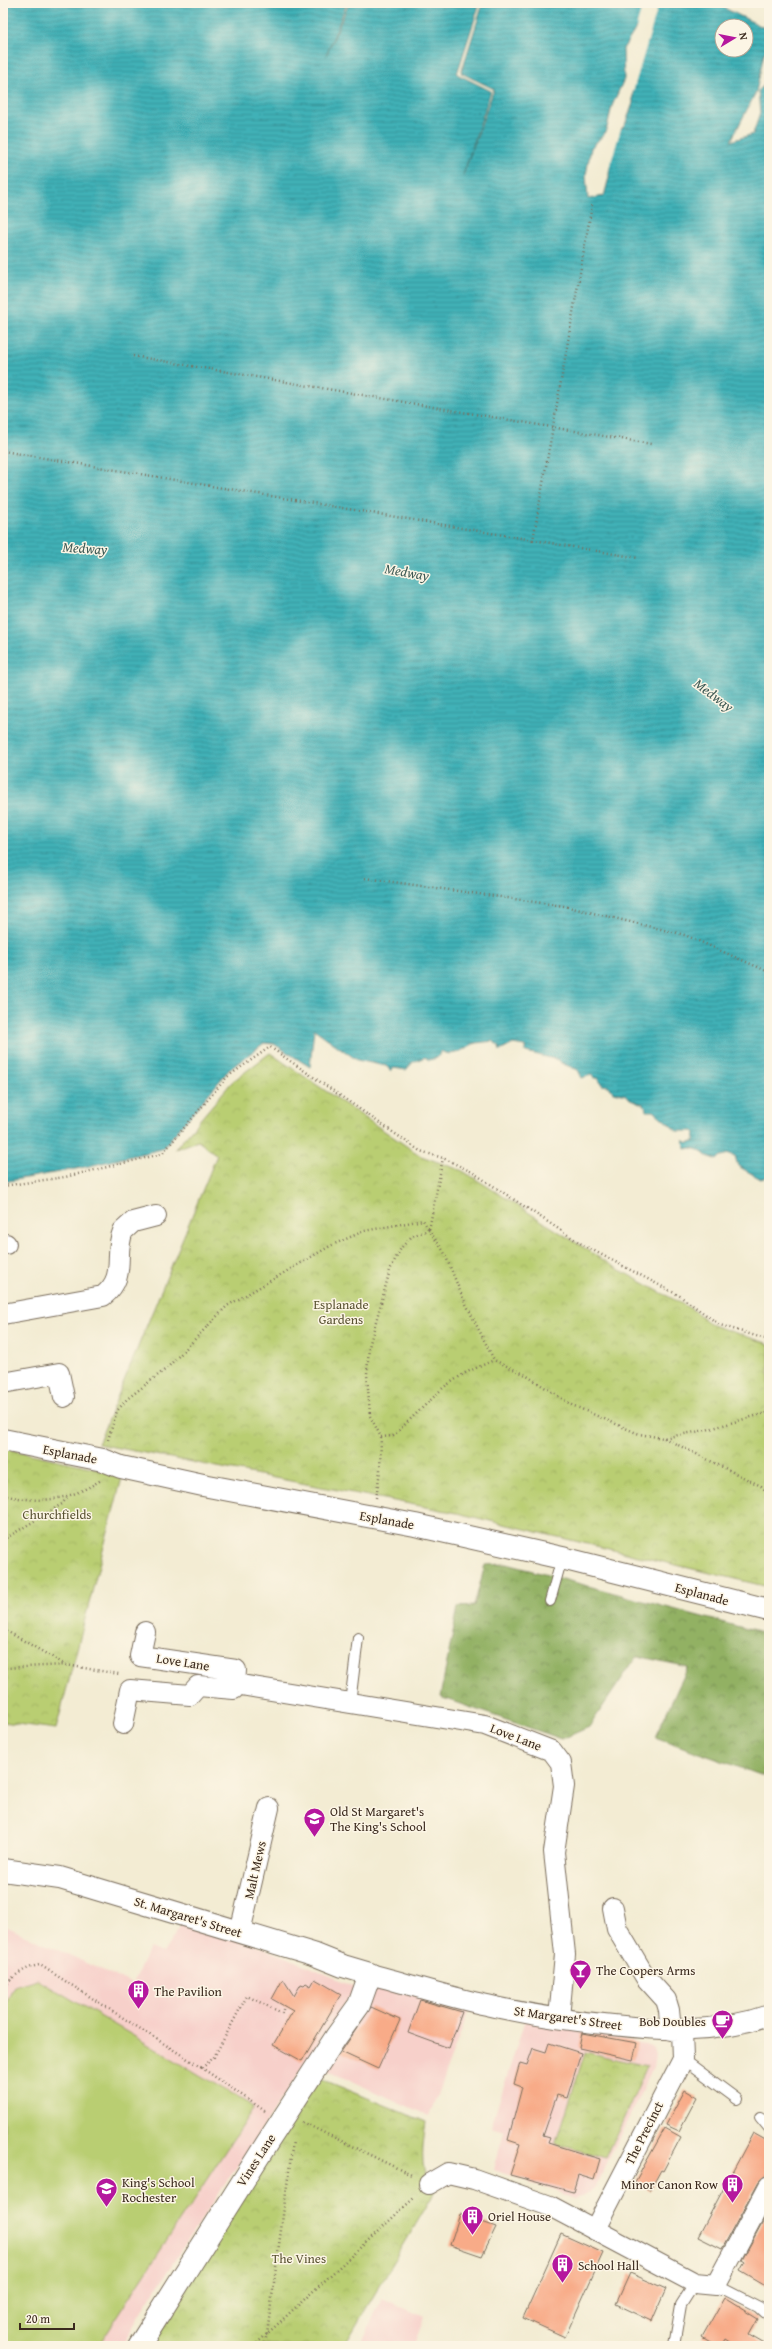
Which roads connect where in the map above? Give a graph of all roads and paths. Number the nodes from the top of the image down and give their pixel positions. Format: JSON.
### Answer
{"nodes":[{"id":1,"x":592,"y":205,"type":"dead end"},
{"id":2,"x":133,"y":356,"type":"dead end"},
{"id":3,"x":553,"y":428,"type":"junction"},
{"id":4,"x":651,"y":444,"type":"dead end"},
{"id":5,"x":3,"y":451,"type":"edge"},
{"id":6,"x":533,"y":540,"type":"junction"},
{"id":7,"x":638,"y":558,"type":"dead end"},
{"id":8,"x":365,"y":878,"type":"dead end"},
{"id":9,"x":769,"y":972,"type":"edge"},
{"id":10,"x":443,"y":1158,"type":"junction"},
{"id":11,"x":3,"y":1186,"type":"edge"},
{"id":12,"x":156,"y":1216,"type":"dead end"},
{"id":13,"x":429,"y":1230,"type":"junction"},
{"id":14,"x":3,"y":1314,"type":"edge"},
{"id":15,"x":769,"y":1340,"type":"edge"},
{"id":16,"x":494,"y":1360,"type":"junction"},
{"id":17,"x":3,"y":1383,"type":"edge"},
{"id":18,"x":64,"y":1397,"type":"dead end"},
{"id":19,"x":769,"y":1412,"type":"edge"},
{"id":20,"x":381,"y":1437,"type":"junction"},
{"id":21,"x":663,"y":1438,"type":"junction"},
{"id":22,"x":3,"y":1440,"type":"edge"},
{"id":23,"x":112,"y":1463,"type":"junction"},
{"id":24,"x":769,"y":1494,"type":"edge"},
{"id":25,"x":3,"y":1496,"type":"edge"},
{"id":26,"x":67,"y":1498,"type":"junction"},
{"id":27,"x":373,"y":1518,"type":"junction"},
{"id":28,"x":3,"y":1540,"type":"edge"},
{"id":29,"x":562,"y":1558,"type":"junction"},
{"id":30,"x":550,"y":1601,"type":"dead end"},
{"id":31,"x":769,"y":1610,"type":"edge"},
{"id":32,"x":3,"y":1629,"type":"edge"},
{"id":33,"x":145,"y":1632,"type":"dead end"},
{"id":34,"x":358,"y":1638,"type":"dead end"},
{"id":35,"x":3,"y":1668,"type":"edge"},
{"id":36,"x":235,"y":1684,"type":"junction"},
{"id":37,"x":350,"y":1703,"type":"junction"},
{"id":38,"x":123,"y":1724,"type":"dead end"},
{"id":39,"x":269,"y":1808,"type":"dead end"},
{"id":40,"x":3,"y":1870,"type":"edge"},
{"id":41,"x":613,"y":1908,"type":"dead end"},
{"id":42,"x":240,"y":1932,"type":"junction"},
{"id":43,"x":370,"y":1974,"type":"junction"},
{"id":44,"x":3,"y":1990,"type":"edge"},
{"id":45,"x":284,"y":2006,"type":"dead end"},
{"id":46,"x":769,"y":2015,"type":"edge"},
{"id":47,"x":559,"y":2018,"type":"junction"},
{"id":48,"x":677,"y":2030,"type":"junction"},
{"id":49,"x":683,"y":2059,"type":"junction"},
{"id":50,"x":202,"y":2068,"type":"junction"},
{"id":51,"x":737,"y":2099,"type":"dead end"},
{"id":52,"x":285,"y":2116,"type":"junction"},
{"id":53,"x":760,"y":2117,"type":"dead end"},
{"id":54,"x":769,"y":2128,"type":"edge"},
{"id":55,"x":429,"y":2184,"type":"junction"},
{"id":56,"x":769,"y":2186,"type":"edge"},
{"id":57,"x":595,"y":2229,"type":"junction"},
{"id":58,"x":695,"y":2283,"type":"junction"},
{"id":59,"x":716,"y":2285,"type":"junction"},
{"id":60,"x":769,"y":2316,"type":"edge"},
{"id":61,"x":267,"y":2334,"type":"junction"},
{"id":62,"x":138,"y":2346,"type":"edge"},
{"id":63,"x":254,"y":2346,"type":"edge"},
{"id":64,"x":264,"y":2346,"type":"edge"},
{"id":65,"x":674,"y":2346,"type":"edge"}],
"edges":[{"from":1,"to":3,"type":"path"},
{"from":2,"to":3,"type":"path"},
{"from":3,"to":4,"type":"path"},
{"from":3,"to":6,"type":"path"},
{"from":5,"to":6,"type":"path"},
{"from":6,"to":7,"type":"path"},
{"from":8,"to":9,"type":"path"},
{"from":10,"to":11,"type":"path"},
{"from":10,"to":13,"type":"path"},
{"from":10,"to":15,"type":"path"},
{"from":12,"to":14,"type":"street"},
{"from":13,"to":16,"type":"path"},
{"from":13,"to":20,"type":"path"},
{"from":13,"to":23,"type":"path"},
{"from":16,"to":20,"type":"path"},
{"from":16,"to":21,"type":"path"},
{"from":17,"to":18,"type":"street"},
{"from":19,"to":21,"type":"path"},
{"from":20,"to":27,"type":"path"},
{"from":21,"to":24,"type":"path"},
{"from":22,"to":23,"type":"street","name":"Esplanade"},
{"from":23,"to":26,"type":"path"},
{"from":23,"to":27,"type":"street","name":"Esplanade"},
{"from":25,"to":26,"type":"path"},
{"from":26,"to":28,"type":"path"},
{"from":27,"to":29,"type":"street","name":"Esplanade"},
{"from":29,"to":30,"type":"lane"},
{"from":29,"to":31,"type":"street","name":"Esplanade"},
{"from":32,"to":35,"type":"path"},
{"from":33,"to":36,"type":"street","name":"Love Lane"},
{"from":34,"to":37,"type":"lane"},
{"from":36,"to":37,"type":"street","name":"Love Lane"},
{"from":36,"to":38,"type":"street","name":"Love Lane"},
{"from":37,"to":47,"type":"street","name":"Love Lane"},
{"from":39,"to":42,"type":"street","name":"Malt Mews"},
{"from":40,"to":42,"type":"street","name":"St. Margaret's Street"},
{"from":41,"to":48,"type":"street","name":"The Precinct"},
{"from":42,"to":43,"type":"street","name":"St. Margaret's Street"},
{"from":43,"to":47,"type":"street","name":"St Margaret's Street"},
{"from":43,"to":52,"type":"street","name":"Vines Lane"},
{"from":44,"to":50,"type":"path"},
{"from":45,"to":50,"type":"path"},
{"from":46,"to":48,"type":"street","name":"St Margaret's Street"},
{"from":47,"to":48,"type":"street","name":"St Margaret's Street"},
{"from":48,"to":49,"type":"street","name":"The Precinct"},
{"from":49,"to":51,"type":"lane"},
{"from":49,"to":57,"type":"street","name":"The Precinct"},
{"from":50,"to":52,"type":"path"},
{"from":52,"to":55,"type":"path"},
{"from":52,"to":61,"type":"path"},
{"from":52,"to":62,"type":"street","name":"Vines Lane"},
{"from":53,"to":54,"type":"lane"},
{"from":55,"to":57,"type":"street"},
{"from":55,"to":61,"type":"path"},
{"from":56,"to":59,"type":"street"},
{"from":57,"to":58,"type":"street"},
{"from":58,"to":59,"type":"street"},
{"from":58,"to":65,"type":"lane"},
{"from":59,"to":60,"type":"lane"},
{"from":61,"to":63,"type":"path"},
{"from":61,"to":64,"type":"path"}]}
